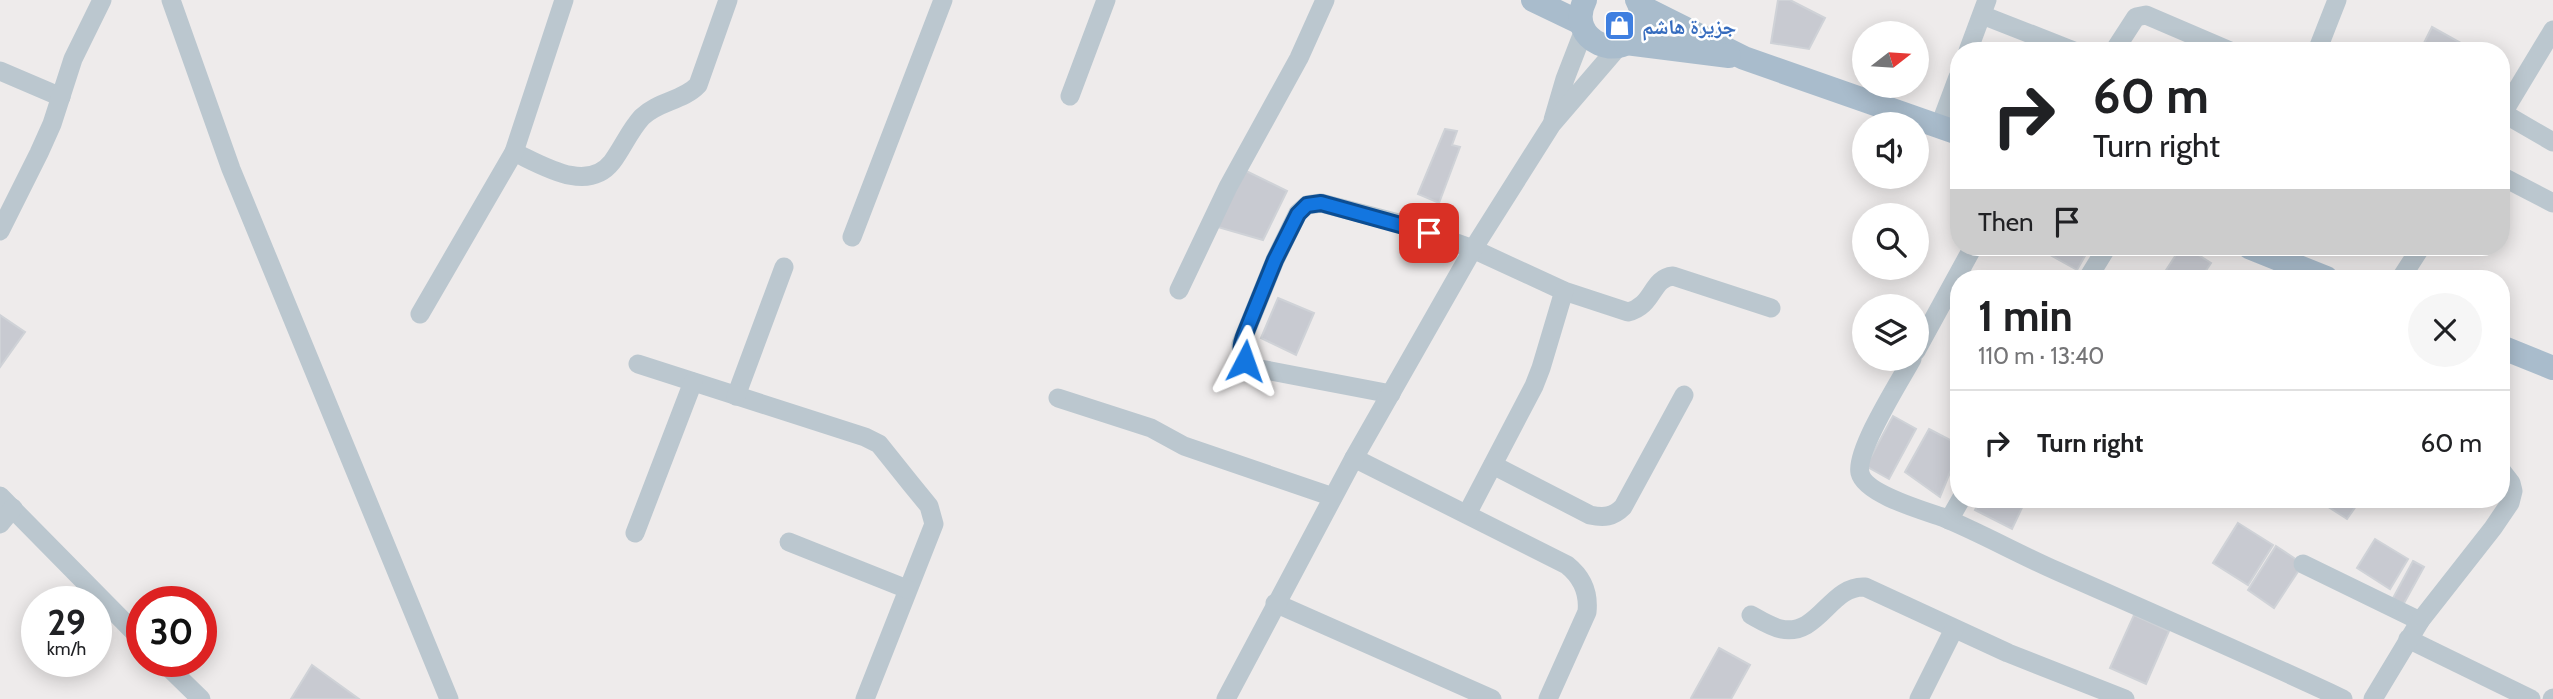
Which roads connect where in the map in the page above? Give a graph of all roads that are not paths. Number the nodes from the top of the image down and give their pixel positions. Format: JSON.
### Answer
{"nodes":[{"id":1,"x":102,"y":0,"type":"edge"},
{"id":2,"x":171,"y":0,"type":"edge"},
{"id":3,"x":564,"y":0,"type":"edge"},
{"id":4,"x":728,"y":0,"type":"edge"},
{"id":5,"x":943,"y":0,"type":"edge"},
{"id":6,"x":1106,"y":0,"type":"edge"},
{"id":7,"x":1325,"y":0,"type":"edge"},
{"id":8,"x":1533,"y":0,"type":"edge"},
{"id":9,"x":2337,"y":0,"type":"edge"},
{"id":10,"x":1640,"y":3,"type":"edge"},
{"id":11,"x":1984,"y":7,"type":"edge"},
{"id":12,"x":1584,"y":18,"type":"edge"},
{"id":13,"x":2553,"y":30,"type":"edge"},
{"id":14,"x":1971,"y":42,"type":"edge"},
{"id":15,"x":2056,"y":42,"type":"edge"},
{"id":16,"x":2120,"y":42,"type":"edge"},
{"id":17,"x":2209,"y":42,"type":"edge"},
{"id":18,"x":2321,"y":42,"type":"edge"},
{"id":19,"x":1623,"y":44,"type":"junction"},
{"id":20,"x":1744,"y":58,"type":"junction"},
{"id":21,"x":0,"y":71,"type":"edge"},
{"id":22,"x":1070,"y":96,"type":"dead end"},
{"id":23,"x":61,"y":97,"type":"junction"},
{"id":24,"x":2510,"y":102,"type":"edge"},
{"id":25,"x":2510,"y":119,"type":"edge"},
{"id":26,"x":1552,"y":124,"type":"junction"},
{"id":27,"x":1949,"y":129,"type":"edge"},
{"id":28,"x":2553,"y":142,"type":"edge"},
{"id":29,"x":514,"y":152,"type":"junction"},
{"id":30,"x":2510,"y":181,"type":"edge"},
{"id":31,"x":2553,"y":203,"type":"edge"},
{"id":32,"x":2,"y":224,"type":"edge"},
{"id":33,"x":852,"y":237,"type":"dead end"},
{"id":34,"x":1473,"y":249,"type":"junction"},
{"id":35,"x":2271,"y":256,"type":"edge"},
{"id":36,"x":784,"y":267,"type":"dead end"},
{"id":37,"x":2306,"y":270,"type":"edge"},
{"id":38,"x":1950,"y":289,"type":"edge"},
{"id":39,"x":1179,"y":290,"type":"dead end"},
{"id":40,"x":1564,"y":290,"type":"junction"},
{"id":41,"x":1771,"y":308,"type":"dead end"},
{"id":42,"x":419,"y":314,"type":"dead end"},
{"id":43,"x":1929,"y":327,"type":"edge"},
{"id":44,"x":2510,"y":351,"type":"edge"},
{"id":45,"x":638,"y":364,"type":"dead end"},
{"id":46,"x":2553,"y":368,"type":"edge"},
{"id":47,"x":1905,"y":371,"type":"edge"},
{"id":48,"x":692,"y":382,"type":"junction"},
{"id":49,"x":1391,"y":394,"type":"junction"},
{"id":50,"x":1684,"y":395,"type":"dead end"},
{"id":51,"x":736,"y":396,"type":"junction"},
{"id":52,"x":1058,"y":398,"type":"dead end"},
{"id":53,"x":1354,"y":458,"type":"junction"},
{"id":54,"x":1493,"y":465,"type":"junction"},
{"id":55,"x":2510,"y":481,"type":"edge"},
{"id":56,"x":1333,"y":497,"type":"junction"},
{"id":57,"x":6,"y":502,"type":"edge"},
{"id":58,"x":2510,"y":503,"type":"edge"},
{"id":59,"x":1956,"y":508,"type":"edge"},
{"id":60,"x":2507,"y":508,"type":"edge"},
{"id":61,"x":1467,"y":514,"type":"junction"},
{"id":62,"x":1949,"y":520,"type":"junction"},
{"id":63,"x":0,"y":524,"type":"edge"},
{"id":64,"x":635,"y":533,"type":"dead end"},
{"id":65,"x":789,"y":542,"type":"dead end"},
{"id":66,"x":2303,"y":564,"type":"dead end"},
{"id":67,"x":907,"y":589,"type":"junction"},
{"id":68,"x":1275,"y":603,"type":"junction"},
{"id":69,"x":1751,"y":615,"type":"dead end"},
{"id":70,"x":2420,"y":621,"type":"junction"},
{"id":71,"x":126,"y":624,"type":"edge"},
{"id":72,"x":1954,"y":629,"type":"junction"},
{"id":73,"x":2408,"y":639,"type":"junction"},
{"id":74,"x":178,"y":677,"type":"edge"},
{"id":75,"x":2080,"y":683,"type":"junction"},
{"id":76,"x":2308,"y":692,"type":"edge"},
{"id":77,"x":201,"y":699,"type":"edge"},
{"id":78,"x":449,"y":699,"type":"edge"},
{"id":79,"x":865,"y":699,"type":"edge"},
{"id":80,"x":1226,"y":699,"type":"edge"},
{"id":81,"x":1492,"y":699,"type":"edge"},
{"id":82,"x":1548,"y":699,"type":"edge"},
{"id":83,"x":1919,"y":699,"type":"edge"},
{"id":84,"x":2067,"y":699,"type":"edge"},
{"id":85,"x":2125,"y":699,"type":"edge"},
{"id":86,"x":2343,"y":699,"type":"edge"},
{"id":87,"x":2372,"y":699,"type":"edge"},
{"id":88,"x":2531,"y":699,"type":"edge"}],
"edges":[{"from":1,"to":23,"type":"street"},
{"from":2,"to":78,"type":"street"},
{"from":3,"to":29,"type":"street"},
{"from":4,"to":29,"type":"street"},
{"from":5,"to":33,"type":"street"},
{"from":6,"to":22,"type":"street"},
{"from":7,"to":39,"type":"street"},
{"from":8,"to":12,"type":"main road"},
{"from":9,"to":18,"type":"street"},
{"from":10,"to":19,"type":"main road"},
{"from":10,"to":20,"type":"main road"},
{"from":11,"to":14,"type":"street"},
{"from":11,"to":15,"type":"street"},
{"from":12,"to":19,"type":"main road"},
{"from":12,"to":26,"type":"street"},
{"from":13,"to":24,"type":"street"},
{"from":16,"to":17,"type":"street"},
{"from":19,"to":20,"type":"main road"},
{"from":19,"to":26,"type":"street"},
{"from":20,"to":27,"type":"main road"},
{"from":21,"to":23,"type":"street"},
{"from":23,"to":32,"type":"street"},
{"from":25,"to":28,"type":"street"},
{"from":26,"to":34,"type":"street"},
{"from":29,"to":42,"type":"street"},
{"from":30,"to":31,"type":"street"},
{"from":34,"to":40,"type":"street"},
{"from":34,"to":49,"type":"street"},
{"from":34,"to":49,"type":"street"},
{"from":35,"to":37,"type":"main road"},
{"from":36,"to":51,"type":"street"},
{"from":38,"to":43,"type":"street"},
{"from":40,"to":41,"type":"street"},
{"from":40,"to":54,"type":"street"},
{"from":44,"to":46,"type":"main road"},
{"from":45,"to":48,"type":"street"},
{"from":47,"to":62,"type":"street"},
{"from":48,"to":51,"type":"street"},
{"from":48,"to":64,"type":"street"},
{"from":49,"to":53,"type":"street"},
{"from":50,"to":54,"type":"street"},
{"from":51,"to":67,"type":"street"},
{"from":52,"to":56,"type":"street"},
{"from":53,"to":56,"type":"street"},
{"from":53,"to":61,"type":"street"},
{"from":54,"to":61,"type":"street"},
{"from":55,"to":58,"type":"street"},
{"from":56,"to":68,"type":"street"},
{"from":57,"to":63,"type":"street"},
{"from":57,"to":71,"type":"street"},
{"from":59,"to":62,"type":"street"},
{"from":60,"to":70,"type":"street"},
{"from":61,"to":82,"type":"street"},
{"from":62,"to":76,"type":"street"},
{"from":65,"to":67,"type":"street"},
{"from":66,"to":70,"type":"street"},
{"from":67,"to":79,"type":"street"},
{"from":68,"to":80,"type":"street"},
{"from":68,"to":81,"type":"street"},
{"from":69,"to":72,"type":"street"},
{"from":70,"to":73,"type":"street"},
{"from":72,"to":75,"type":"street"},
{"from":72,"to":83,"type":"street"},
{"from":73,"to":87,"type":"street"},
{"from":73,"to":88,"type":"street"},
{"from":74,"to":77,"type":"street"},
{"from":75,"to":84,"type":"street"},
{"from":75,"to":85,"type":"street"},
{"from":76,"to":86,"type":"street"}]}
